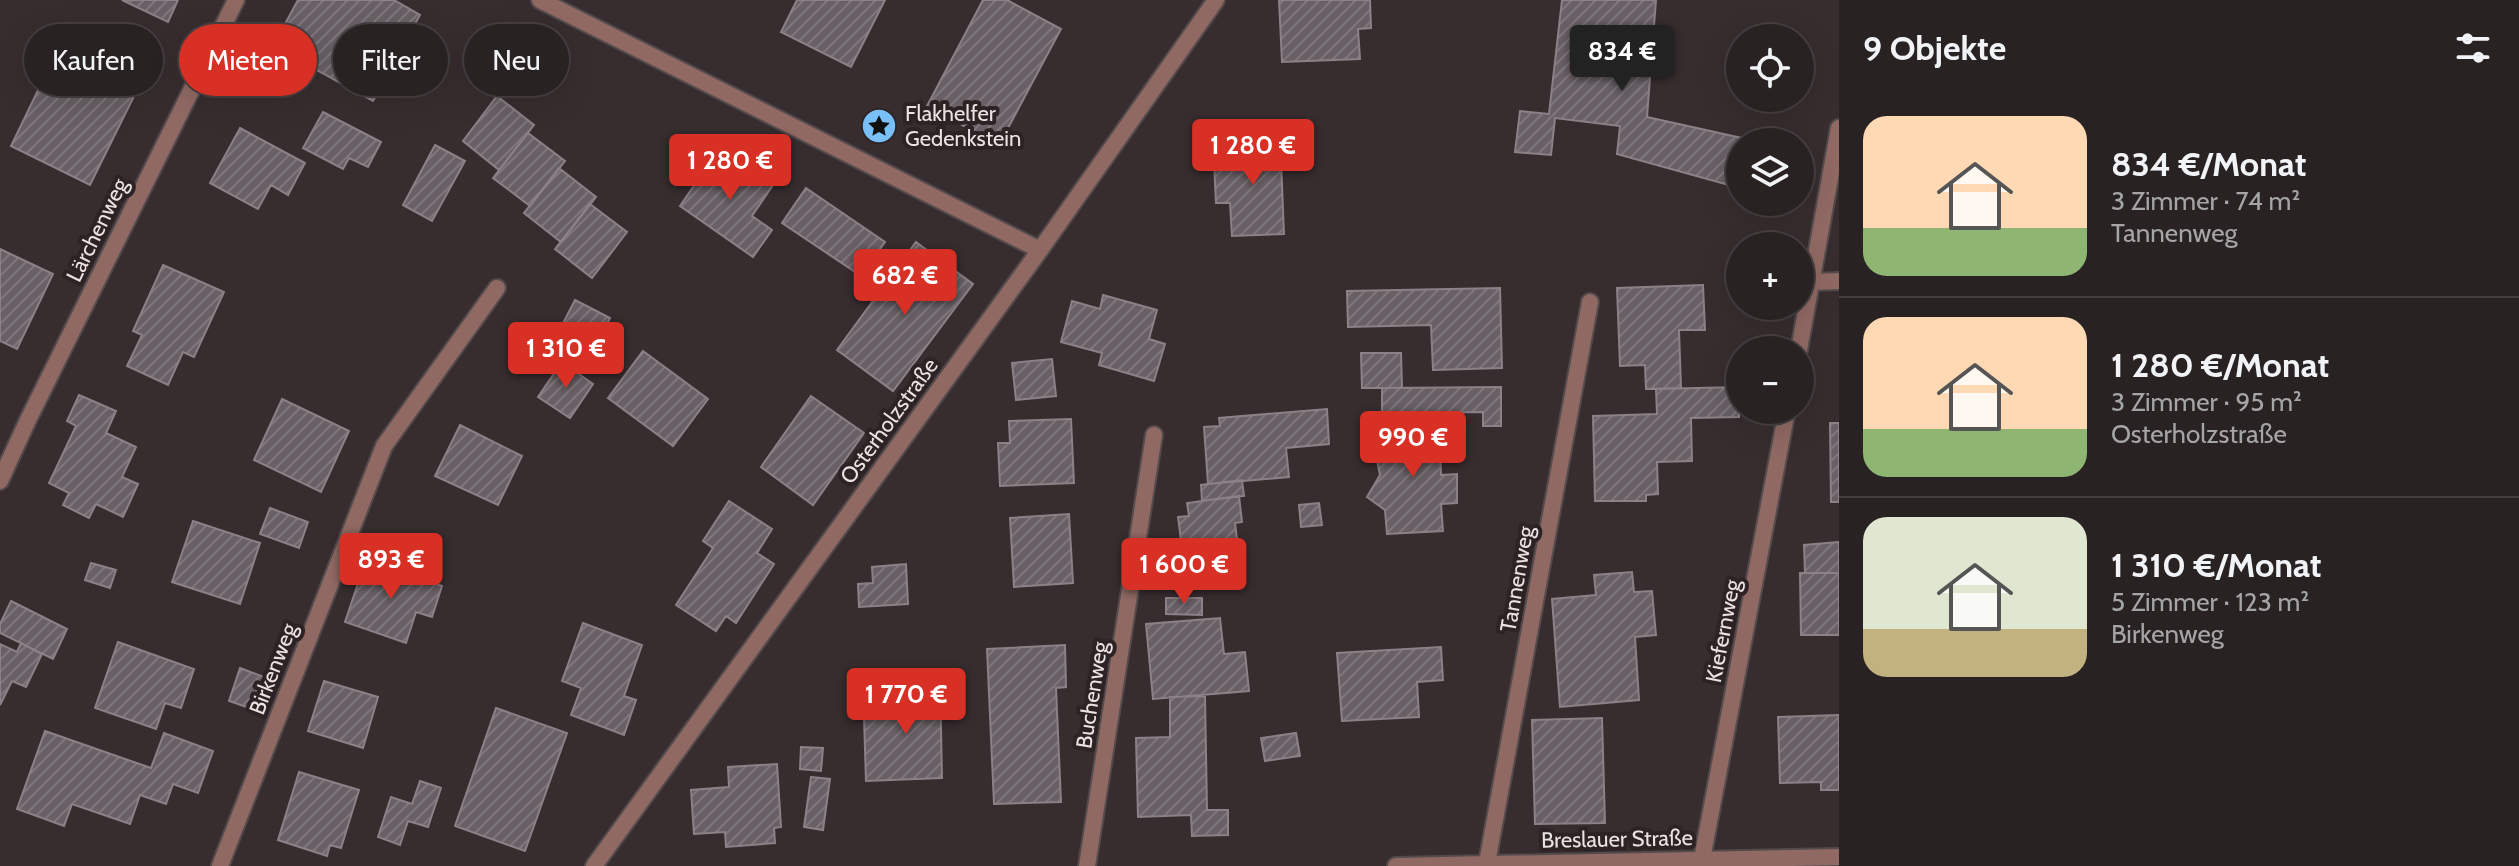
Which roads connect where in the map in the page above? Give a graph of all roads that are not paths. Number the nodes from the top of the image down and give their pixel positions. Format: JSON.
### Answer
{"nodes":[{"id":1,"x":236,"y":0,"type":"edge"},
{"id":2,"x":540,"y":0,"type":"edge"},
{"id":3,"x":1216,"y":0,"type":"edge"},
{"id":4,"x":1839,"y":128,"type":"edge"},
{"id":5,"x":1040,"y":250,"type":"junction"},
{"id":6,"x":1814,"y":271,"type":"edge"},
{"id":7,"x":1839,"y":281,"type":"edge"},
{"id":8,"x":1814,"y":282,"type":"edge"},
{"id":9,"x":497,"y":288,"type":"dead end"},
{"id":10,"x":1590,"y":302,"type":"dead end"},
{"id":11,"x":1784,"y":424,"type":"edge"},
{"id":12,"x":1154,"y":435,"type":"dead end"},
{"id":13,"x":0,"y":481,"type":"edge"},
{"id":14,"x":1839,"y":857,"type":"edge"},
{"id":15,"x":1702,"y":859,"type":"junction"},
{"id":16,"x":1487,"y":863,"type":"junction"},
{"id":17,"x":220,"y":866,"type":"edge"},
{"id":18,"x":594,"y":866,"type":"edge"},
{"id":19,"x":1087,"y":866,"type":"edge"},
{"id":20,"x":1396,"y":866,"type":"edge"}],
"edges":[{"from":1,"to":13,"type":"street","name":"Lärchenweg"},
{"from":2,"to":5,"type":"street"},
{"from":3,"to":5,"type":"street","name":"Osterholzstraße"},
{"from":4,"to":6,"type":"street"},
{"from":5,"to":18,"type":"street","name":"Osterholzstraße"},
{"from":7,"to":8,"type":"street"},
{"from":9,"to":17,"type":"street","name":"Birkenweg"},
{"from":10,"to":16,"type":"street","name":"Tannenweg"},
{"from":11,"to":15,"type":"street","name":"Kiefernweg"},
{"from":12,"to":19,"type":"street","name":"Buchenweg"},
{"from":14,"to":15,"type":"street","name":"Breslauer Straße"},
{"from":15,"to":16,"type":"street","name":"Breslauer Straße"},
{"from":16,"to":20,"type":"street","name":"Breslauer Straße"}]}
